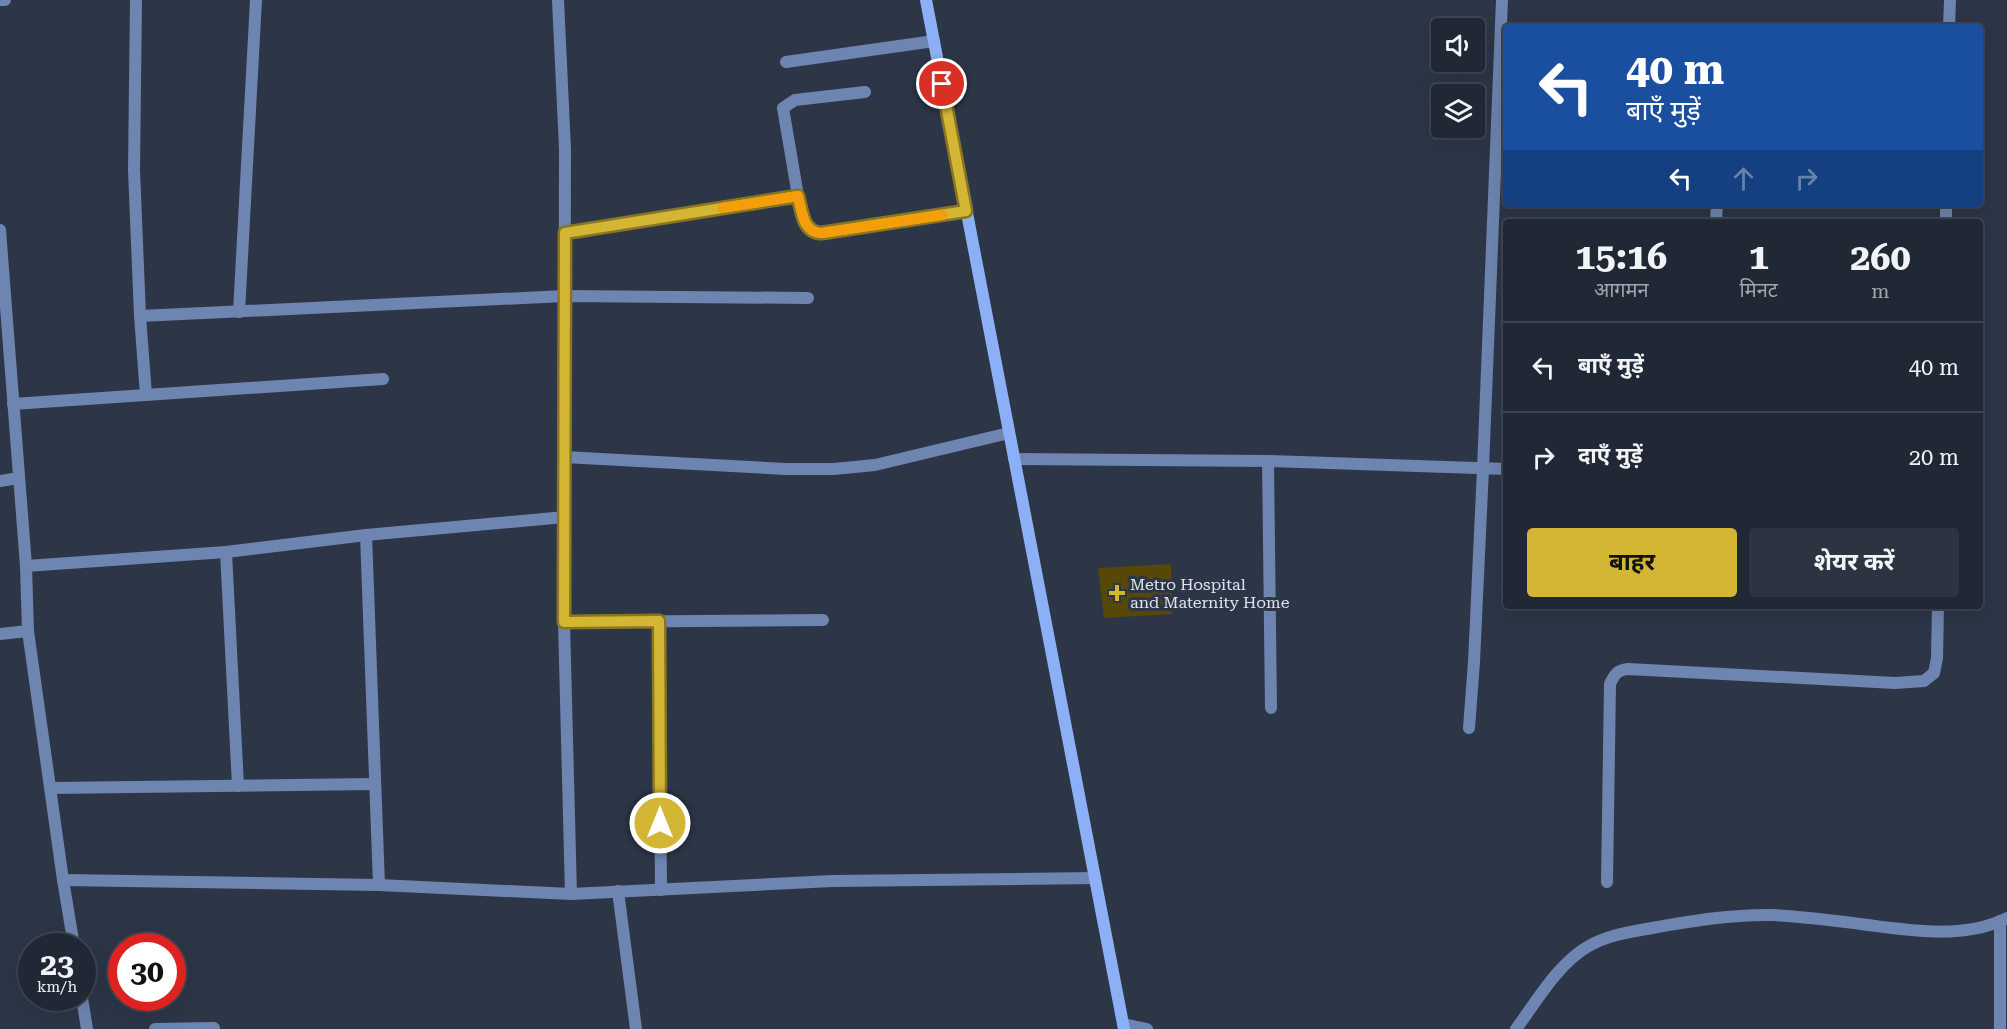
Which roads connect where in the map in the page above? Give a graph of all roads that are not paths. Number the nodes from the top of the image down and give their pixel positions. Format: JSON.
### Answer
{"nodes":[{"id":1,"x":0,"y":0,"type":"edge"},
{"id":2,"x":5,"y":0,"type":"edge"},
{"id":3,"x":136,"y":0,"type":"edge"},
{"id":4,"x":256,"y":0,"type":"edge"},
{"id":5,"x":558,"y":0,"type":"edge"},
{"id":6,"x":926,"y":0,"type":"edge"},
{"id":7,"x":1502,"y":0,"type":"edge"},
{"id":8,"x":1950,"y":0,"type":"edge"},
{"id":9,"x":1949,"y":24,"type":"edge"},
{"id":10,"x":934,"y":41,"type":"junction"},
{"id":11,"x":786,"y":62,"type":"dead end"},
{"id":12,"x":865,"y":93,"type":"dead end"},
{"id":13,"x":798,"y":196,"type":"junction"},
{"id":14,"x":966,"y":211,"type":"junction"},
{"id":15,"x":0,"y":231,"type":"edge"},
{"id":16,"x":565,"y":233,"type":"junction"},
{"id":17,"x":565,"y":296,"type":"junction"},
{"id":18,"x":808,"y":298,"type":"dead end"},
{"id":19,"x":239,"y":312,"type":"junction"},
{"id":20,"x":140,"y":316,"type":"junction"},
{"id":21,"x":4,"y":349,"type":"edge"},
{"id":22,"x":383,"y":379,"type":"dead end"},
{"id":23,"x":146,"y":395,"type":"junction"},
{"id":24,"x":13,"y":404,"type":"junction"},
{"id":25,"x":1009,"y":433,"type":"junction"},
{"id":26,"x":564,"y":457,"type":"junction"},
{"id":27,"x":1014,"y":459,"type":"junction"},
{"id":28,"x":1268,"y":461,"type":"junction"},
{"id":29,"x":1483,"y":469,"type":"junction"},
{"id":30,"x":1503,"y":469,"type":"edge"},
{"id":31,"x":19,"y":478,"type":"junction"},
{"id":32,"x":0,"y":481,"type":"edge"},
{"id":33,"x":565,"y":517,"type":"junction"},
{"id":34,"x":366,"y":535,"type":"junction"},
{"id":35,"x":226,"y":552,"type":"junction"},
{"id":36,"x":26,"y":566,"type":"junction"},
{"id":37,"x":1938,"y":609,"type":"edge"},
{"id":38,"x":823,"y":620,"type":"dead end"},
{"id":39,"x":659,"y":621,"type":"junction"},
{"id":40,"x":564,"y":622,"type":"junction"},
{"id":41,"x":28,"y":631,"type":"junction"},
{"id":42,"x":0,"y":634,"type":"edge"},
{"id":43,"x":1271,"y":708,"type":"dead end"},
{"id":44,"x":1468,"y":728,"type":"dead end"},
{"id":45,"x":375,"y":784,"type":"junction"},
{"id":46,"x":238,"y":786,"type":"junction"},
{"id":47,"x":51,"y":788,"type":"junction"},
{"id":48,"x":1095,"y":878,"type":"junction"},
{"id":49,"x":63,"y":880,"type":"junction"},
{"id":50,"x":1607,"y":882,"type":"dead end"},
{"id":51,"x":379,"y":885,"type":"junction"},
{"id":52,"x":661,"y":890,"type":"junction"},
{"id":53,"x":618,"y":891,"type":"junction"},
{"id":54,"x":571,"y":894,"type":"junction"},
{"id":55,"x":2003,"y":920,"type":"edge"},
{"id":56,"x":72,"y":933,"type":"edge"},
{"id":57,"x":84,"y":1011,"type":"edge"},
{"id":58,"x":1124,"y":1027,"type":"edge"},
{"id":59,"x":214,"y":1028,"type":"edge"},
{"id":60,"x":87,"y":1029,"type":"edge"},
{"id":61,"x":155,"y":1029,"type":"edge"},
{"id":62,"x":636,"y":1029,"type":"edge"},
{"id":63,"x":1147,"y":1029,"type":"edge"},
{"id":64,"x":1516,"y":1029,"type":"edge"},
{"id":65,"x":2000,"y":1029,"type":"edge"}],
"edges":[{"from":1,"to":2,"type":"street"},
{"from":3,"to":20,"type":"street"},
{"from":4,"to":19,"type":"street"},
{"from":5,"to":16,"type":"street"},
{"from":6,"to":10,"type":"main road"},
{"from":7,"to":29,"type":"street"},
{"from":8,"to":9,"type":"street"},
{"from":10,"to":11,"type":"street"},
{"from":10,"to":14,"type":"main road"},
{"from":12,"to":13,"type":"street"},
{"from":13,"to":14,"type":"street"},
{"from":13,"to":16,"type":"street"},
{"from":14,"to":25,"type":"main road"},
{"from":15,"to":21,"type":"street"},
{"from":16,"to":17,"type":"street"},
{"from":17,"to":18,"type":"street"},
{"from":17,"to":19,"type":"street"},
{"from":17,"to":26,"type":"street"},
{"from":19,"to":20,"type":"street"},
{"from":20,"to":23,"type":"street"},
{"from":21,"to":24,"type":"street"},
{"from":22,"to":23,"type":"street"},
{"from":23,"to":24,"type":"street"},
{"from":24,"to":31,"type":"street"},
{"from":25,"to":26,"type":"street"},
{"from":25,"to":27,"type":"main road"},
{"from":26,"to":33,"type":"street"},
{"from":27,"to":28,"type":"street"},
{"from":27,"to":48,"type":"main road"},
{"from":28,"to":29,"type":"street"},
{"from":28,"to":43,"type":"street"},
{"from":29,"to":30,"type":"street"},
{"from":29,"to":44,"type":"street"},
{"from":31,"to":32,"type":"street"},
{"from":31,"to":36,"type":"street"},
{"from":33,"to":34,"type":"street"},
{"from":33,"to":40,"type":"street"},
{"from":34,"to":35,"type":"street"},
{"from":34,"to":45,"type":"street"},
{"from":35,"to":36,"type":"street"},
{"from":35,"to":46,"type":"street"},
{"from":36,"to":41,"type":"street"},
{"from":37,"to":50,"type":"street"},
{"from":38,"to":39,"type":"street"},
{"from":39,"to":40,"type":"street"},
{"from":39,"to":52,"type":"street"},
{"from":40,"to":54,"type":"street"},
{"from":41,"to":42,"type":"street"},
{"from":41,"to":47,"type":"street"},
{"from":45,"to":46,"type":"street"},
{"from":45,"to":51,"type":"street"},
{"from":46,"to":47,"type":"street"},
{"from":47,"to":49,"type":"street"},
{"from":48,"to":52,"type":"street"},
{"from":48,"to":58,"type":"main road"},
{"from":49,"to":51,"type":"street"},
{"from":49,"to":56,"type":"street"},
{"from":51,"to":54,"type":"street"},
{"from":52,"to":53,"type":"street"},
{"from":53,"to":54,"type":"street"},
{"from":53,"to":62,"type":"street"},
{"from":55,"to":64,"type":"street"},
{"from":55,"to":65,"type":"street"},
{"from":57,"to":60,"type":"street"},
{"from":58,"to":63,"type":"street"},
{"from":59,"to":61,"type":"street"}]}
